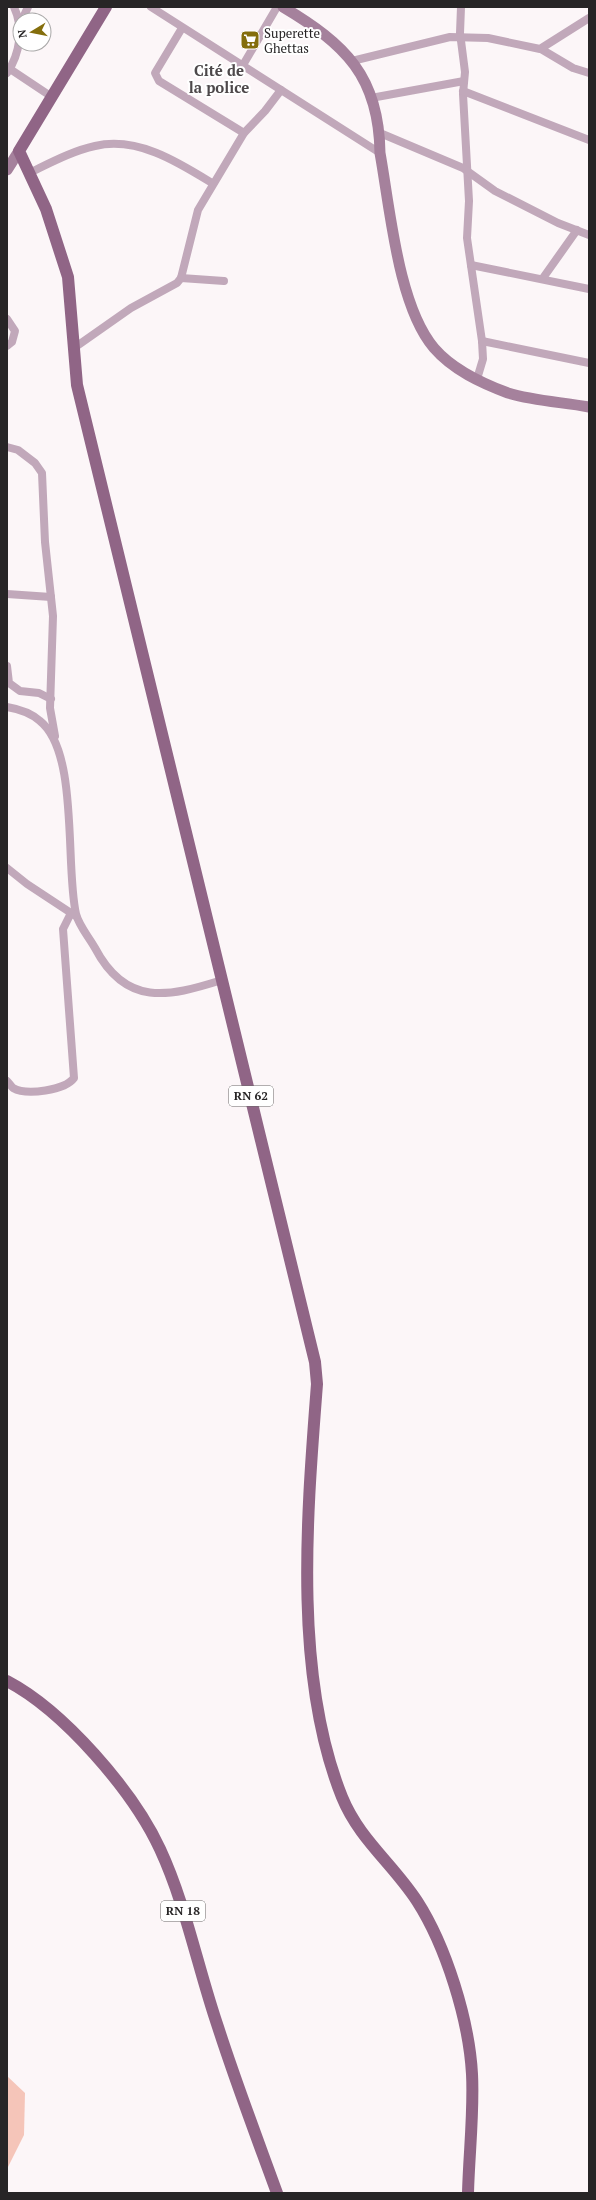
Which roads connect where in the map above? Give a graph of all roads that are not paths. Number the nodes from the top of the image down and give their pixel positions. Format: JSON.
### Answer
{"nodes":[{"id":1,"x":106,"y":7,"type":"edge"},
{"id":2,"x":151,"y":7,"type":"edge"},
{"id":3,"x":283,"y":7,"type":"edge"},
{"id":4,"x":461,"y":7,"type":"edge"},
{"id":5,"x":589,"y":18,"type":"edge"},
{"id":6,"x":182,"y":28,"type":"junction"},
{"id":7,"x":461,"y":36,"type":"junction"},
{"id":8,"x":541,"y":49,"type":"junction"},
{"id":9,"x":17,"y":52,"type":"edge"},
{"id":10,"x":352,"y":61,"type":"junction"},
{"id":11,"x":243,"y":65,"type":"junction"},
{"id":12,"x":8,"y":71,"type":"edge"},
{"id":13,"x":589,"y":74,"type":"edge"},
{"id":14,"x":464,"y":81,"type":"junction"},
{"id":15,"x":281,"y":90,"type":"junction"},
{"id":16,"x":464,"y":91,"type":"junction"},
{"id":17,"x":52,"y":96,"type":"junction"},
{"id":18,"x":371,"y":98,"type":"junction"},
{"id":19,"x":380,"y":133,"type":"junction"},
{"id":20,"x":244,"y":134,"type":"junction"},
{"id":21,"x":589,"y":140,"type":"edge"},
{"id":22,"x":19,"y":151,"type":"junction"},
{"id":23,"x":380,"y":153,"type":"junction"},
{"id":24,"x":7,"y":170,"type":"edge"},
{"id":25,"x":468,"y":171,"type":"junction"},
{"id":26,"x":29,"y":173,"type":"junction"},
{"id":27,"x":212,"y":183,"type":"junction"},
{"id":28,"x":577,"y":230,"type":"junction"},
{"id":29,"x":589,"y":235,"type":"edge"},
{"id":30,"x":471,"y":265,"type":"junction"},
{"id":31,"x":181,"y":278,"type":"junction"},
{"id":32,"x":543,"y":278,"type":"junction"},
{"id":33,"x":224,"y":281,"type":"dead end"},
{"id":34,"x":589,"y":289,"type":"edge"},
{"id":35,"x":7,"y":319,"type":"edge"},
{"id":36,"x":482,"y":341,"type":"junction"},
{"id":37,"x":7,"y":346,"type":"edge"},
{"id":38,"x":74,"y":348,"type":"junction"},
{"id":39,"x":589,"y":362,"type":"edge"},
{"id":40,"x":476,"y":379,"type":"junction"},
{"id":41,"x":589,"y":407,"type":"edge"},
{"id":42,"x":7,"y":447,"type":"edge"},
{"id":43,"x":7,"y":594,"type":"edge"},
{"id":44,"x":50,"y":597,"type":"junction"},
{"id":45,"x":7,"y":666,"type":"edge"},
{"id":46,"x":51,"y":700,"type":"junction"},
{"id":47,"x":7,"y":707,"type":"edge"},
{"id":48,"x":56,"y":741,"type":"junction"},
{"id":49,"x":7,"y":868,"type":"edge"},
{"id":50,"x":73,"y":914,"type":"junction"},
{"id":51,"x":222,"y":980,"type":"junction"},
{"id":52,"x":7,"y":1081,"type":"edge"},
{"id":53,"x":7,"y":1681,"type":"edge"},
{"id":54,"x":277,"y":2193,"type":"edge"},
{"id":55,"x":468,"y":2193,"type":"edge"}],
"edges":[{"from":1,"to":17,"type":"main road"},
{"from":2,"to":6,"type":"street"},
{"from":3,"to":10,"type":"street"},
{"from":3,"to":11,"type":"street"},
{"from":4,"to":7,"type":"street"},
{"from":5,"to":8,"type":"street"},
{"from":6,"to":11,"type":"street"},
{"from":6,"to":20,"type":"street"},
{"from":7,"to":8,"type":"street"},
{"from":7,"to":10,"type":"street"},
{"from":7,"to":14,"type":"street"},
{"from":8,"to":13,"type":"street"},
{"from":9,"to":12,"type":"street"},
{"from":10,"to":18,"type":"street"},
{"from":11,"to":15,"type":"street"},
{"from":12,"to":17,"type":"street"},
{"from":14,"to":16,"type":"street"},
{"from":14,"to":18,"type":"street"},
{"from":15,"to":20,"type":"street"},
{"from":15,"to":23,"type":"street"},
{"from":16,"to":21,"type":"street"},
{"from":16,"to":25,"type":"street"},
{"from":17,"to":22,"type":"main road"},
{"from":18,"to":19,"type":"street"},
{"from":19,"to":23,"type":"street"},
{"from":19,"to":25,"type":"street"},
{"from":20,"to":27,"type":"street"},
{"from":22,"to":24,"type":"street"},
{"from":22,"to":26,"type":"main road","number":"RN 62"},
{"from":23,"to":40,"type":"street"},
{"from":25,"to":28,"type":"street"},
{"from":25,"to":30,"type":"street"},
{"from":26,"to":27,"type":"street"},
{"from":26,"to":38,"type":"main road","number":"RN 62"},
{"from":27,"to":31,"type":"street"},
{"from":28,"to":29,"type":"street"},
{"from":28,"to":32,"type":"street"},
{"from":30,"to":32,"type":"street"},
{"from":30,"to":36,"type":"street"},
{"from":31,"to":33,"type":"street"},
{"from":31,"to":38,"type":"street"},
{"from":32,"to":34,"type":"street"},
{"from":35,"to":37,"type":"street"},
{"from":36,"to":39,"type":"street"},
{"from":36,"to":40,"type":"street"},
{"from":38,"to":51,"type":"main road","number":"RN 62"},
{"from":40,"to":41,"type":"street"},
{"from":42,"to":44,"type":"street"},
{"from":43,"to":44,"type":"street"},
{"from":44,"to":46,"type":"street"},
{"from":45,"to":46,"type":"street"},
{"from":46,"to":48,"type":"street"},
{"from":47,"to":48,"type":"street"},
{"from":48,"to":50,"type":"street"},
{"from":49,"to":50,"type":"street"},
{"from":50,"to":51,"type":"street"},
{"from":50,"to":52,"type":"street"},
{"from":51,"to":55,"type":"main road","number":"RN 62"},
{"from":53,"to":54,"type":"main road","number":"RN 18"}]}
